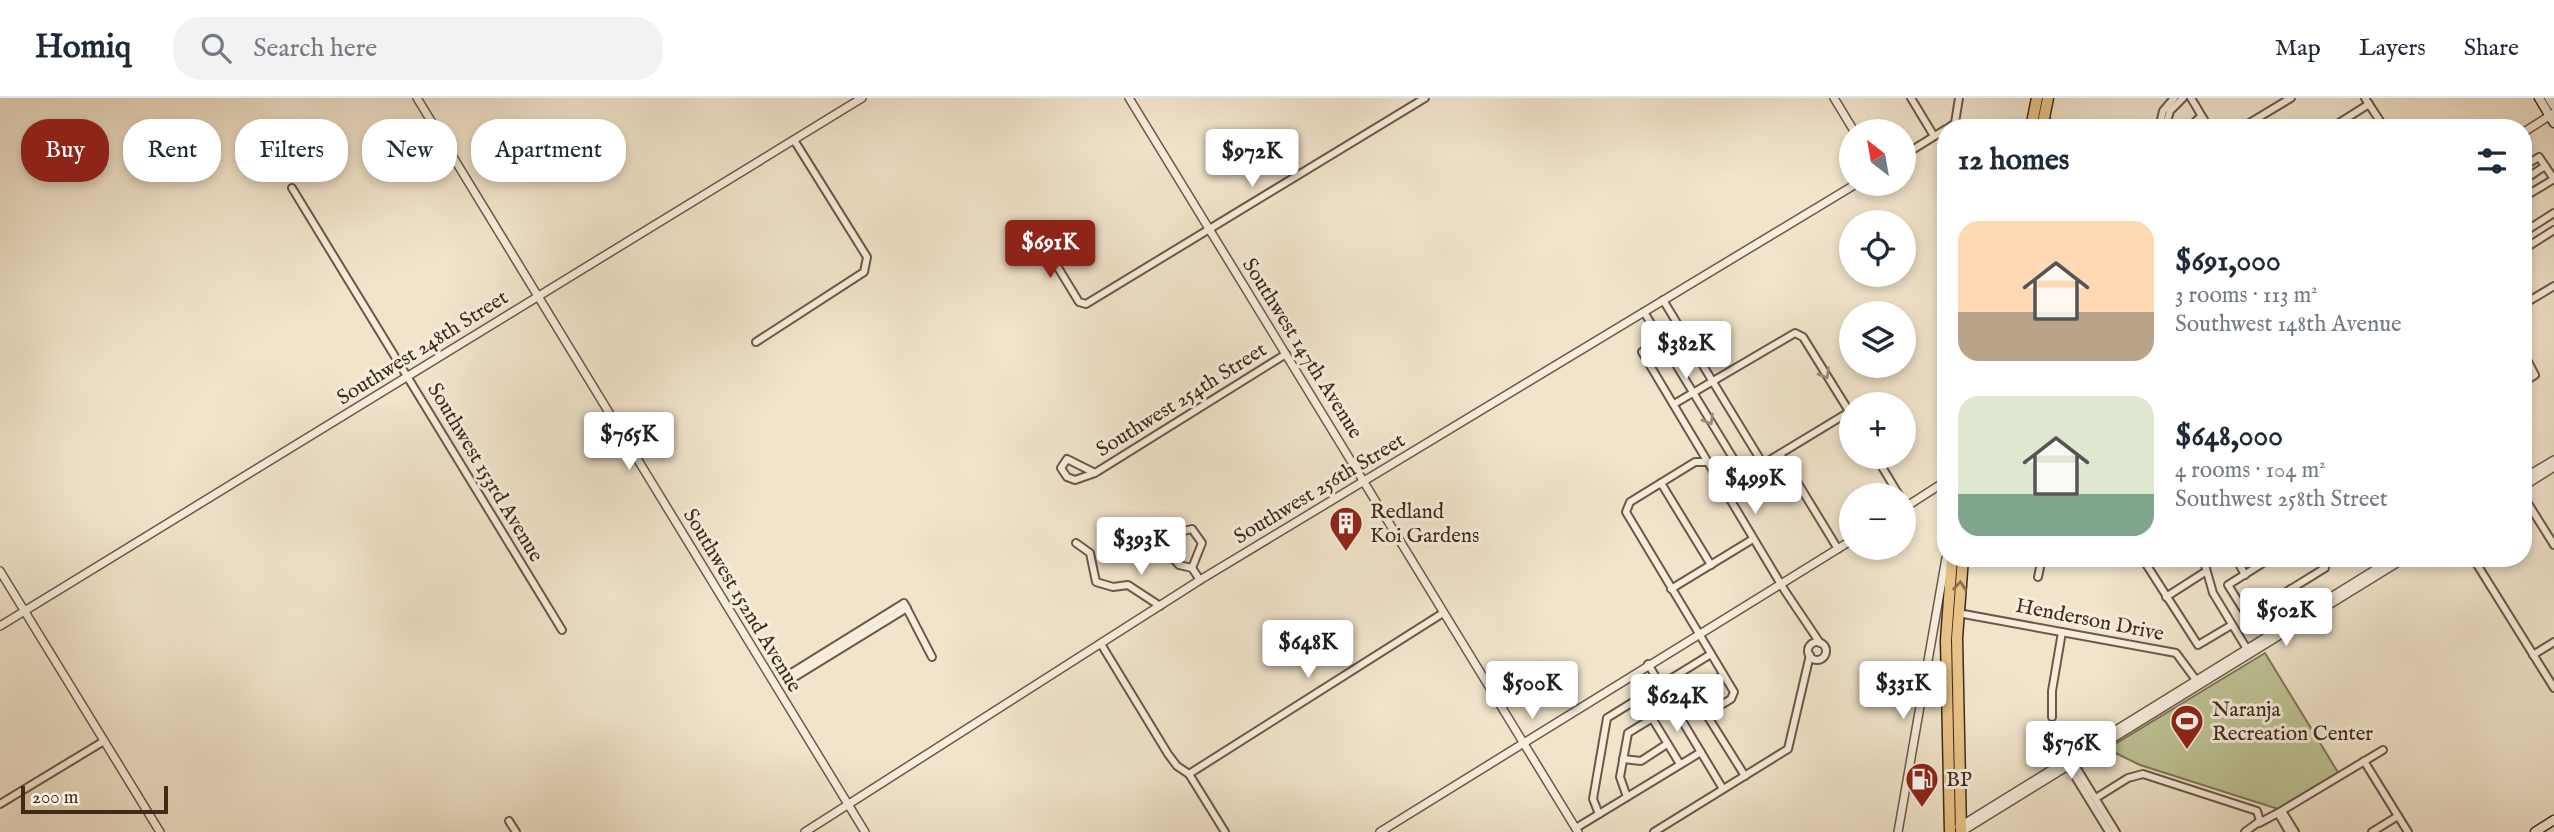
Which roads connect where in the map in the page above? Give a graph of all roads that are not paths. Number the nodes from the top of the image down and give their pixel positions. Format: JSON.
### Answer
{"nodes":[{"id":1,"x":417,"y":98,"type":"edge"},
{"id":2,"x":862,"y":98,"type":"edge"},
{"id":3,"x":1129,"y":98,"type":"edge"},
{"id":4,"x":1425,"y":98,"type":"edge"},
{"id":5,"x":1834,"y":98,"type":"edge"},
{"id":6,"x":1911,"y":98,"type":"edge"},
{"id":7,"x":1959,"y":98,"type":"edge"},
{"id":8,"x":2037,"y":98,"type":"edge"},
{"id":9,"x":2048,"y":98,"type":"edge"},
{"id":10,"x":2174,"y":98,"type":"edge"},
{"id":11,"x":2183,"y":98,"type":"edge"},
{"id":12,"x":2191,"y":98,"type":"edge"},
{"id":13,"x":2291,"y":98,"type":"edge"},
{"id":14,"x":2539,"y":98,"type":"edge"},
{"id":15,"x":2549,"y":98,"type":"edge"},
{"id":16,"x":2367,"y":101,"type":"edge"},
{"id":17,"x":2554,"y":106,"type":"edge"},
{"id":18,"x":2201,"y":116,"type":"junction"},
{"id":19,"x":2552,"y":117,"type":"edge"},
{"id":20,"x":1847,"y":119,"type":"edge"},
{"id":21,"x":1956,"y":119,"type":"edge"},
{"id":22,"x":2033,"y":119,"type":"edge"},
{"id":23,"x":2044,"y":119,"type":"edge"},
{"id":24,"x":2161,"y":119,"type":"edge"},
{"id":25,"x":2168,"y":119,"type":"edge"},
{"id":26,"x":2198,"y":119,"type":"edge"},
{"id":27,"x":2203,"y":119,"type":"edge"},
{"id":28,"x":2261,"y":119,"type":"edge"},
{"id":29,"x":2342,"y":119,"type":"edge"},
{"id":30,"x":2379,"y":119,"type":"edge"},
{"id":31,"x":2532,"y":128,"type":"edge"},
{"id":32,"x":1937,"y":134,"type":"edge"},
{"id":33,"x":1934,"y":136,"type":"junction"},
{"id":34,"x":794,"y":139,"type":"junction"},
{"id":35,"x":1916,"y":147,"type":"edge"},
{"id":36,"x":2532,"y":161,"type":"edge"},
{"id":37,"x":2545,"y":166,"type":"junction"},
{"id":38,"x":2532,"y":175,"type":"edge"},
{"id":39,"x":2554,"y":179,"type":"edge"},
{"id":40,"x":292,"y":188,"type":"dead end"},
{"id":41,"x":2532,"y":192,"type":"edge"},
{"id":42,"x":1839,"y":194,"type":"edge"},
{"id":43,"x":2554,"y":214,"type":"edge"},
{"id":44,"x":2532,"y":227,"type":"edge"},
{"id":45,"x":1209,"y":229,"type":"junction"},
{"id":46,"x":2554,"y":230,"type":"edge"},
{"id":47,"x":1043,"y":243,"type":"dead end"},
{"id":48,"x":2532,"y":244,"type":"edge"},
{"id":49,"x":2554,"y":286,"type":"edge"},
{"id":50,"x":538,"y":297,"type":"junction"},
{"id":51,"x":2532,"y":299,"type":"edge"},
{"id":52,"x":1663,"y":300,"type":"junction"},
{"id":53,"x":1644,"y":312,"type":"junction"},
{"id":54,"x":1661,"y":341,"type":"junction"},
{"id":55,"x":756,"y":342,"type":"dead end"},
{"id":56,"x":1286,"y":354,"type":"junction"},
{"id":57,"x":407,"y":377,"type":"junction"},
{"id":58,"x":1712,"y":381,"type":"junction"},
{"id":59,"x":1693,"y":393,"type":"junction"},
{"id":60,"x":1839,"y":396,"type":"edge"},
{"id":61,"x":1674,"y":404,"type":"junction"},
{"id":62,"x":1839,"y":420,"type":"edge"},
{"id":63,"x":1780,"y":454,"type":"junction"},
{"id":64,"x":2554,"y":460,"type":"edge"},
{"id":65,"x":1706,"y":462,"type":"junction"},
{"id":66,"x":1763,"y":464,"type":"junction"},
{"id":67,"x":2554,"y":467,"type":"edge"},
{"id":68,"x":1096,"y":473,"type":"junction"},
{"id":69,"x":2532,"y":473,"type":"edge"},
{"id":70,"x":1744,"y":476,"type":"junction"},
{"id":71,"x":1364,"y":481,"type":"junction"},
{"id":72,"x":2532,"y":481,"type":"edge"},
{"id":73,"x":1661,"y":483,"type":"junction"},
{"id":74,"x":1937,"y":486,"type":"edge"},
{"id":75,"x":1722,"y":489,"type":"junction"},
{"id":76,"x":1916,"y":499,"type":"edge"},
{"id":77,"x":2532,"y":510,"type":"edge"},
{"id":78,"x":1153,"y":536,"type":"dead end"},
{"id":79,"x":1753,"y":539,"type":"junction"},
{"id":80,"x":1076,"y":543,"type":"dead end"},
{"id":81,"x":2554,"y":545,"type":"edge"},
{"id":82,"x":1838,"y":549,"type":"joint"},
{"id":83,"x":1164,"y":550,"type":"junction"},
{"id":84,"x":1711,"y":565,"type":"junction"},
{"id":85,"x":1944,"y":567,"type":"edge"},
{"id":86,"x":1952,"y":567,"type":"edge"},
{"id":87,"x":1961,"y":567,"type":"edge"},
{"id":88,"x":2040,"y":567,"type":"edge"},
{"id":89,"x":2148,"y":567,"type":"edge"},
{"id":90,"x":2204,"y":567,"type":"edge"},
{"id":91,"x":2241,"y":567,"type":"edge"},
{"id":92,"x":2257,"y":567,"type":"edge"},
{"id":93,"x":2325,"y":567,"type":"edge"},
{"id":94,"x":2380,"y":567,"type":"edge"},
{"id":95,"x":2380,"y":567,"type":"edge"},
{"id":96,"x":2479,"y":567,"type":"edge"},
{"id":97,"x":1192,"y":568,"type":"junction"},
{"id":98,"x":0,"y":571,"type":"edge"},
{"id":99,"x":2205,"y":572,"type":"junction"},
{"id":100,"x":2245,"y":575,"type":"junction"},
{"id":101,"x":2038,"y":577,"type":"dead end"},
{"id":102,"x":1200,"y":580,"type":"junction"},
{"id":103,"x":1780,"y":584,"type":"junction"},
{"id":104,"x":1671,"y":589,"type":"junction"},
{"id":105,"x":2291,"y":589,"type":"junction"},
{"id":106,"x":2166,"y":597,"type":"junction"},
{"id":107,"x":1160,"y":606,"type":"junction"},
{"id":108,"x":24,"y":611,"type":"junction"},
{"id":109,"x":1443,"y":613,"type":"junction"},
{"id":110,"x":1952,"y":613,"type":"junction"},
{"id":111,"x":2305,"y":613,"type":"junction"},
{"id":112,"x":1935,"y":622,"type":"junction"},
{"id":113,"x":0,"y":626,"type":"edge"},
{"id":114,"x":2231,"y":626,"type":"junction"},
{"id":115,"x":562,"y":630,"type":"dead end"},
{"id":116,"x":1809,"y":631,"type":"junction"},
{"id":117,"x":2062,"y":632,"type":"junction"},
{"id":118,"x":1698,"y":634,"type":"junction"},
{"id":119,"x":2554,"y":642,"type":"edge"},
{"id":120,"x":1820,"y":643,"type":"junction"},
{"id":121,"x":1101,"y":644,"type":"junction"},
{"id":122,"x":2245,"y":650,"type":"junction"},
{"id":123,"x":1810,"y":651,"type":"junction"},
{"id":124,"x":1711,"y":654,"type":"junction"},
{"id":125,"x":2533,"y":655,"type":"junction"},
{"id":126,"x":932,"y":657,"type":"dead end"},
{"id":127,"x":1817,"y":660,"type":"junction"},
{"id":128,"x":1648,"y":664,"type":"junction"},
{"id":129,"x":1807,"y":671,"type":"junction"},
{"id":130,"x":1723,"y":674,"type":"junction"},
{"id":131,"x":789,"y":677,"type":"dead end"},
{"id":132,"x":2198,"y":682,"type":"junction"},
{"id":133,"x":1660,"y":685,"type":"junction"},
{"id":134,"x":2554,"y":688,"type":"edge"},
{"id":135,"x":1693,"y":692,"type":"junction"},
{"id":136,"x":1673,"y":705,"type":"junction"},
{"id":137,"x":1706,"y":714,"type":"junction"},
{"id":138,"x":2052,"y":717,"type":"dead end"},
{"id":139,"x":1651,"y":718,"type":"junction"},
{"id":140,"x":104,"y":741,"type":"junction"},
{"id":141,"x":1523,"y":743,"type":"junction"},
{"id":142,"x":1667,"y":744,"type":"junction"},
{"id":143,"x":2383,"y":750,"type":"dead end"},
{"id":144,"x":1701,"y":752,"type":"junction"},
{"id":145,"x":1623,"y":759,"type":"junction"},
{"id":146,"x":2364,"y":761,"type":"junction"},
{"id":147,"x":2069,"y":762,"type":"junction"},
{"id":148,"x":1680,"y":764,"type":"junction"},
{"id":149,"x":1189,"y":774,"type":"junction"},
{"id":150,"x":1745,"y":776,"type":"junction"},
{"id":151,"x":1723,"y":789,"type":"junction"},
{"id":152,"x":1627,"y":797,"type":"junction"},
{"id":153,"x":2096,"y":798,"type":"junction"},
{"id":154,"x":0,"y":804,"type":"edge"},
{"id":155,"x":848,"y":805,"type":"junction"},
{"id":156,"x":2280,"y":812,"type":"junction"},
{"id":157,"x":1599,"y":814,"type":"junction"},
{"id":158,"x":2398,"y":816,"type":"junction"},
{"id":159,"x":2554,"y":820,"type":"edge"},
{"id":160,"x":509,"y":821,"type":"dead end"},
{"id":161,"x":2259,"y":821,"type":"junction"},
{"id":162,"x":1577,"y":830,"type":"edge"},
{"id":163,"x":1958,"y":830,"type":"edge"},
{"id":164,"x":160,"y":832,"type":"edge"},
{"id":165,"x":516,"y":832,"type":"edge"},
{"id":166,"x":805,"y":832,"type":"edge"},
{"id":167,"x":865,"y":832,"type":"edge"},
{"id":168,"x":1225,"y":832,"type":"edge"},
{"id":169,"x":1380,"y":832,"type":"edge"},
{"id":170,"x":1654,"y":832,"type":"edge"},
{"id":171,"x":1898,"y":832,"type":"edge"},
{"id":172,"x":2109,"y":832,"type":"edge"},
{"id":173,"x":2116,"y":832,"type":"edge"},
{"id":174,"x":2245,"y":832,"type":"edge"},
{"id":175,"x":2289,"y":832,"type":"edge"},
{"id":176,"x":2295,"y":832,"type":"edge"},
{"id":177,"x":2372,"y":832,"type":"edge"},
{"id":178,"x":2408,"y":832,"type":"edge"},
{"id":179,"x":2535,"y":832,"type":"edge"}],
"edges":[{"from":1,"to":50,"type":"street","name":"Southwest 152nd Avenue"},
{"from":2,"to":34,"type":"street","name":"Southwest 248th Street"},
{"from":3,"to":45,"type":"street","name":"Southwest 147th Avenue"},
{"from":4,"to":45,"type":"street"},
{"from":5,"to":20,"type":"street"},
{"from":6,"to":33,"type":"street"},
{"from":7,"to":21,"type":"street"},
{"from":8,"to":22,"type":"highway"},
{"from":9,"to":23,"type":"highway"},
{"from":10,"to":24,"type":"street"},
{"from":11,"to":25,"type":"street"},
{"from":12,"to":18,"type":"street"},
{"from":13,"to":28,"type":"street"},
{"from":14,"to":19,"type":"main road"},
{"from":15,"to":17,"type":"main road"},
{"from":16,"to":29,"type":"street"},
{"from":16,"to":30,"type":"street"},
{"from":18,"to":26,"type":"street"},
{"from":18,"to":27,"type":"street"},
{"from":19,"to":31,"type":"street"},
{"from":32,"to":33,"type":"street"},
{"from":33,"to":35,"type":"street"},
{"from":34,"to":50,"type":"street","name":"Southwest 248th Street"},
{"from":34,"to":55,"type":"street"},
{"from":36,"to":37,"type":"street"},
{"from":37,"to":38,"type":"street"},
{"from":37,"to":39,"type":"street"},
{"from":39,"to":41,"type":"street"},
{"from":40,"to":57,"type":"street","name":"Southwest 153rd Avenue"},
{"from":42,"to":52,"type":"street","name":"Southwest 256th Street"},
{"from":43,"to":44,"type":"street"},
{"from":45,"to":47,"type":"street"},
{"from":45,"to":56,"type":"street","name":"Southwest 147th Avenue"},
{"from":46,"to":48,"type":"street"},
{"from":49,"to":51,"type":"street"},
{"from":50,"to":57,"type":"street","name":"Southwest 248th Street"},
{"from":50,"to":155,"type":"street","name":"Southwest 152nd Avenue"},
{"from":52,"to":53,"type":"street","name":"Southwest 256th Street"},
{"from":52,"to":58,"type":"street"},
{"from":53,"to":54,"type":"street"},
{"from":53,"to":71,"type":"street","name":"Southwest 256th Street"},
{"from":54,"to":59,"type":"street"},
{"from":54,"to":61,"type":"street"},
{"from":56,"to":68,"type":"street","name":"Southwest 254th Street"},
{"from":56,"to":71,"type":"street","name":"Southwest 147th Avenue"},
{"from":57,"to":108,"type":"street","name":"Southwest 248th Street"},
{"from":57,"to":115,"type":"street","name":"Southwest 153rd Avenue"},
{"from":58,"to":59,"type":"street"},
{"from":58,"to":60,"type":"street","one_way":true},
{"from":58,"to":66,"type":"street"},
{"from":59,"to":61,"type":"street"},
{"from":59,"to":70,"type":"street","one_way":true},
{"from":61,"to":65,"type":"street"},
{"from":62,"to":63,"type":"street"},
{"from":63,"to":66,"type":"street"},
{"from":63,"to":82,"type":"street"},
{"from":64,"to":69,"type":"street"},
{"from":65,"to":73,"type":"street"},
{"from":65,"to":75,"type":"street"},
{"from":66,"to":70,"type":"street"},
{"from":67,"to":72,"type":"street"},
{"from":68,"to":68,"type":"street"},
{"from":70,"to":75,"type":"street"},
{"from":71,"to":102,"type":"street","name":"Southwest 256th Street"},
{"from":71,"to":109,"type":"street","name":"Southwest 147th Avenue"},
{"from":73,"to":84,"type":"street"},
{"from":73,"to":104,"type":"street"},
{"from":74,"to":76,"type":"street"},
{"from":75,"to":79,"type":"street"},
{"from":77,"to":81,"type":"street"},
{"from":78,"to":83,"type":"street"},
{"from":79,"to":84,"type":"street"},
{"from":79,"to":103,"type":"street"},
{"from":80,"to":107,"type":"street"},
{"from":82,"to":103,"type":"street"},
{"from":83,"to":97,"type":"street"},
{"from":83,"to":97,"type":"street"},
{"from":84,"to":104,"type":"street"},
{"from":85,"to":112,"type":"street"},
{"from":86,"to":110,"type":"highway"},
{"from":110,"to":87,"type":"highway","one_way":true},
{"from":88,"to":101,"type":"street"},
{"from":89,"to":106,"type":"street"},
{"from":90,"to":99,"type":"street"},
{"from":91,"to":100,"type":"street"},
{"from":92,"to":100,"type":"street"},
{"from":93,"to":105,"type":"street"},
{"from":94,"to":111,"type":"street"},
{"from":95,"to":132,"type":"street"},
{"from":96,"to":125,"type":"street"},
{"from":97,"to":102,"type":"street"},
{"from":98,"to":108,"type":"street"},
{"from":99,"to":106,"type":"street"},
{"from":99,"to":114,"type":"street"},
{"from":100,"to":105,"type":"street"},
{"from":102,"to":107,"type":"street","name":"Southwest 256th Street"},
{"from":103,"to":116,"type":"street"},
{"from":103,"to":118,"type":"street"},
{"from":104,"to":118,"type":"street"},
{"from":105,"to":111,"type":"street"},
{"from":106,"to":114,"type":"street"},
{"from":107,"to":121,"type":"street","name":"Southwest 256th Street"},
{"from":108,"to":113,"type":"street","name":"Southwest 248th Street"},
{"from":108,"to":140,"type":"street"},
{"from":109,"to":141,"type":"street","name":"Southwest 147th Avenue"},
{"from":109,"to":149,"type":"street"},
{"from":110,"to":112,"type":"street"},
{"from":110,"to":117,"type":"street","name":"Henderson Drive"},
{"from":110,"to":163,"type":"highway"},
{"from":111,"to":122,"type":"street"},
{"from":112,"to":171,"type":"street"},
{"from":114,"to":122,"type":"street"},
{"from":116,"to":120,"type":"street"},
{"from":116,"to":123,"type":"street"},
{"from":117,"to":132,"type":"street","name":"Henderson Drive"},
{"from":117,"to":138,"type":"street"},
{"from":118,"to":124,"type":"street"},
{"from":118,"to":128,"type":"street"},
{"from":119,"to":125,"type":"street"},
{"from":120,"to":123,"type":"street"},
{"from":120,"to":127,"type":"street"},
{"from":121,"to":149,"type":"street"},
{"from":121,"to":155,"type":"street","name":"Southwest 256th Street"},
{"from":122,"to":132,"type":"street"},
{"from":123,"to":127,"type":"street"},
{"from":123,"to":129,"type":"street"},
{"from":124,"to":130,"type":"street"},
{"from":124,"to":133,"type":"street"},
{"from":125,"to":134,"type":"street"},
{"from":126,"to":131,"type":"street"},
{"from":127,"to":129,"type":"street"},
{"from":128,"to":133,"type":"street"},
{"from":128,"to":141,"type":"street"},
{"from":129,"to":150,"type":"street"},
{"from":130,"to":135,"type":"street"},
{"from":130,"to":137,"type":"street"},
{"from":132,"to":147,"type":"street"},
{"from":133,"to":136,"type":"street"},
{"from":133,"to":157,"type":"street"},
{"from":135,"to":136,"type":"street"},
{"from":135,"to":137,"type":"street"},
{"from":136,"to":139,"type":"street"},
{"from":136,"to":144,"type":"street"},
{"from":137,"to":150,"type":"street"},
{"from":139,"to":142,"type":"street"},
{"from":139,"to":145,"type":"street"},
{"from":140,"to":154,"type":"street"},
{"from":140,"to":164,"type":"street"},
{"from":141,"to":162,"type":"street","name":"Southwest 147th Avenue"},
{"from":141,"to":169,"type":"street"},
{"from":142,"to":145,"type":"street"},
{"from":142,"to":148,"type":"street"},
{"from":143,"to":146,"type":"street"},
{"from":144,"to":148,"type":"street"},
{"from":144,"to":151,"type":"street"},
{"from":145,"to":152,"type":"street"},
{"from":146,"to":156,"type":"street"},
{"from":146,"to":158,"type":"street"},
{"from":147,"to":153,"type":"street"},
{"from":147,"to":163,"type":"street"},
{"from":147,"to":172,"type":"street"},
{"from":148,"to":152,"type":"street"},
{"from":149,"to":168,"type":"street"},
{"from":150,"to":151,"type":"street"},
{"from":151,"to":170,"type":"street"},
{"from":152,"to":157,"type":"street"},
{"from":153,"to":161,"type":"street"},
{"from":153,"to":173,"type":"street"},
{"from":155,"to":166,"type":"street","name":"Southwest 256th Street"},
{"from":155,"to":167,"type":"street","name":"Southwest 152nd Avenue"},
{"from":156,"to":161,"type":"street"},
{"from":156,"to":175,"type":"street"},
{"from":156,"to":176,"type":"street"},
{"from":157,"to":162,"type":"street"},
{"from":158,"to":177,"type":"street"},
{"from":158,"to":178,"type":"street"},
{"from":159,"to":179,"type":"main road"},
{"from":160,"to":165,"type":"street"},
{"from":161,"to":174,"type":"street"}]}
